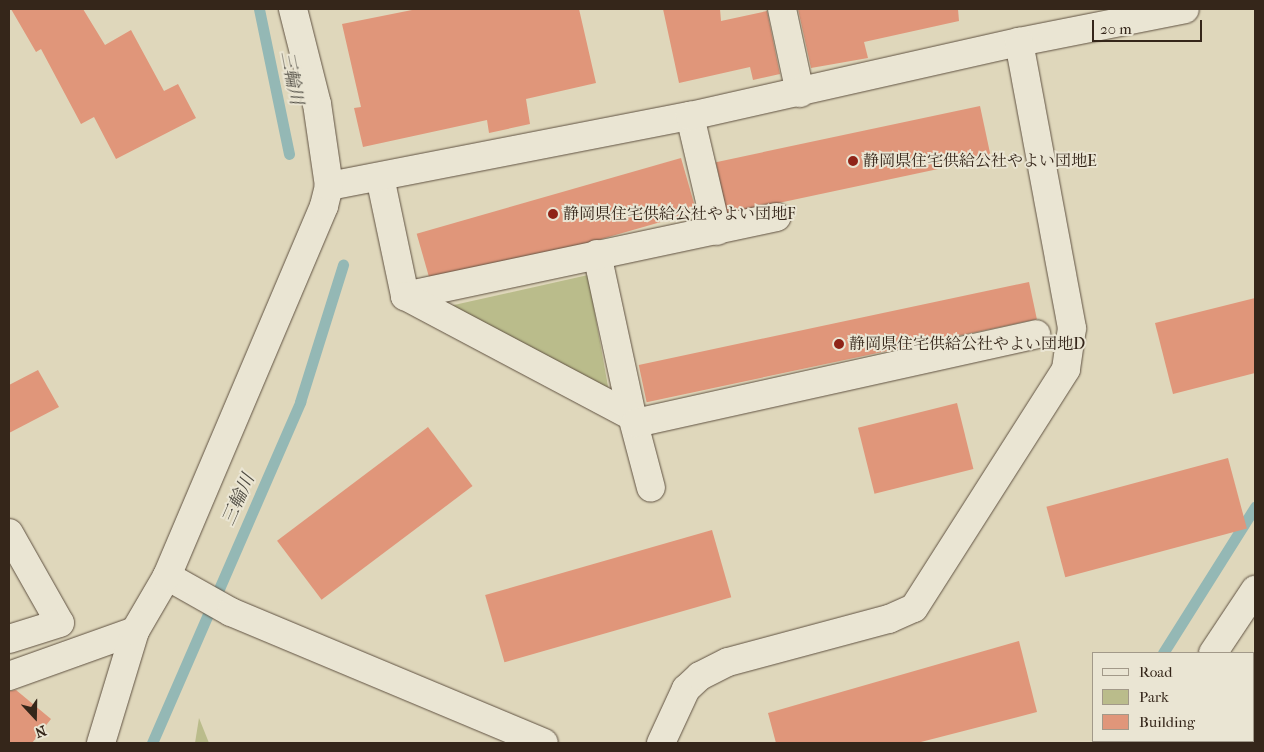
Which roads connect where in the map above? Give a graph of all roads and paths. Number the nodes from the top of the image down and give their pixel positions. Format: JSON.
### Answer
{"nodes":[{"id":1,"x":293,"y":9,"type":"edge"},
{"id":2,"x":782,"y":9,"type":"edge"},
{"id":3,"x":1186,"y":9,"type":"edge"},
{"id":4,"x":1019,"y":42,"type":"junction"},
{"id":5,"x":800,"y":92,"type":"junction"},
{"id":6,"x":690,"y":116,"type":"junction"},
{"id":7,"x":380,"y":177,"type":"junction"},
{"id":8,"x":329,"y":186,"type":"junction"},
{"id":9,"x":777,"y":217,"type":"dead end"},
{"id":10,"x":717,"y":232,"type":"junction"},
{"id":11,"x":597,"y":254,"type":"junction"},
{"id":12,"x":405,"y":296,"type":"junction"},
{"id":13,"x":1036,"y":334,"type":"dead end"},
{"id":14,"x":634,"y":420,"type":"junction"},
{"id":15,"x":651,"y":488,"type":"dead end"},
{"id":16,"x":9,"y":534,"type":"edge"},
{"id":17,"x":167,"y":576,"type":"junction"},
{"id":18,"x":1255,"y":590,"type":"edge"},
{"id":19,"x":135,"y":631,"type":"junction"},
{"id":20,"x":9,"y":639,"type":"edge"},
{"id":21,"x":1214,"y":652,"type":"edge"},
{"id":22,"x":9,"y":676,"type":"edge"},
{"id":23,"x":101,"y":743,"type":"edge"},
{"id":24,"x":544,"y":743,"type":"edge"},
{"id":25,"x":661,"y":743,"type":"edge"}],
"edges":[{"from":1,"to":8,"type":"street"},
{"from":2,"to":5,"type":"street"},
{"from":3,"to":4,"type":"street"},
{"from":4,"to":5,"type":"street"},
{"from":4,"to":25,"type":"street"},
{"from":5,"to":6,"type":"street"},
{"from":6,"to":7,"type":"street"},
{"from":6,"to":10,"type":"street"},
{"from":7,"to":8,"type":"street"},
{"from":7,"to":12,"type":"street"},
{"from":8,"to":17,"type":"street"},
{"from":9,"to":10,"type":"street"},
{"from":10,"to":11,"type":"street"},
{"from":11,"to":12,"type":"street"},
{"from":11,"to":14,"type":"street"},
{"from":12,"to":14,"type":"street"},
{"from":13,"to":14,"type":"street"},
{"from":14,"to":15,"type":"street"},
{"from":16,"to":20,"type":"street"},
{"from":17,"to":19,"type":"street"},
{"from":17,"to":24,"type":"street"},
{"from":18,"to":21,"type":"street"},
{"from":19,"to":22,"type":"street"},
{"from":19,"to":23,"type":"street"}]}
